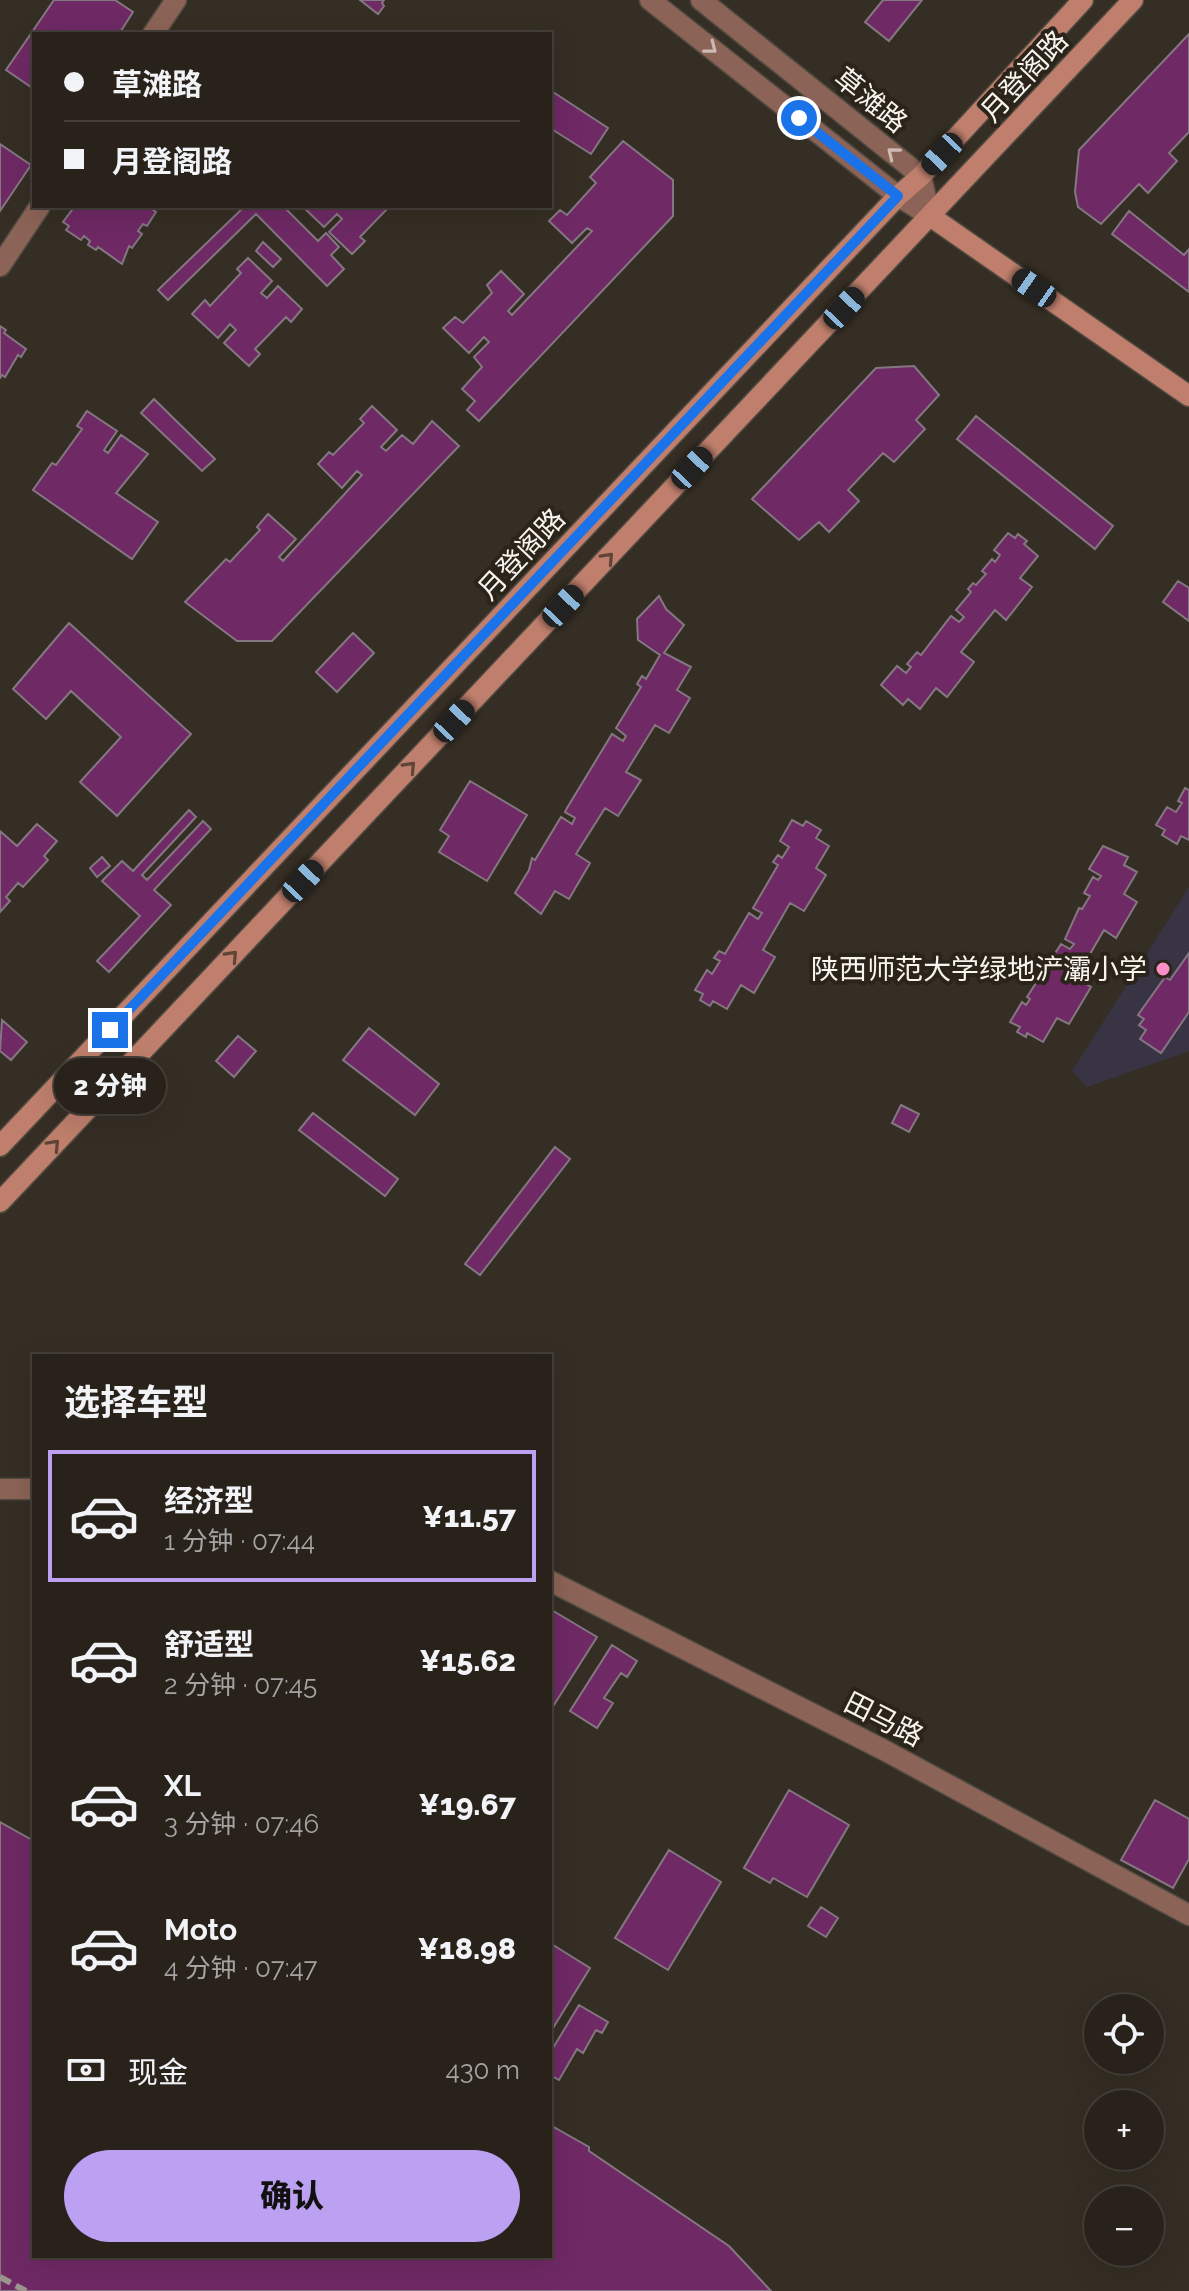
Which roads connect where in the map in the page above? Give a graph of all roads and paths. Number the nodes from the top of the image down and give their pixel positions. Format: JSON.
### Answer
{"nodes":[{"id":1,"x":176,"y":0,"type":"edge"},
{"id":2,"x":650,"y":0,"type":"edge"},
{"id":3,"x":701,"y":0,"type":"edge"},
{"id":4,"x":1083,"y":0,"type":"edge"},
{"id":5,"x":1133,"y":0,"type":"edge"},
{"id":6,"x":154,"y":32,"type":"edge"},
{"id":7,"x":921,"y":176,"type":"junction"},
{"id":8,"x":898,"y":196,"type":"junction"},
{"id":9,"x":39,"y":208,"type":"edge"},
{"id":10,"x":930,"y":216,"type":"junction"},
{"id":11,"x":0,"y":266,"type":"edge"},
{"id":12,"x":1189,"y":396,"type":"edge"},
{"id":13,"x":0,"y":1146,"type":"edge"},
{"id":14,"x":0,"y":1202,"type":"edge"},
{"id":15,"x":0,"y":1489,"type":"edge"},
{"id":16,"x":32,"y":1489,"type":"edge"},
{"id":17,"x":552,"y":1582,"type":"edge"},
{"id":18,"x":1189,"y":1915,"type":"edge"}],
"edges":[{"from":1,"to":6,"type":"street"},
{"from":2,"to":8,"type":"street","name":"草滩路","one_way":true},
{"from":7,"to":3,"type":"street","name":"草滩路","one_way":true},
{"from":4,"to":7,"type":"main road","name":"月登阁路"},
{"from":5,"to":10,"type":"main road","name":"月登阁路"},
{"from":7,"to":8,"type":"main road","name":"月登阁路"},
{"from":7,"to":10,"type":"street"},
{"from":8,"to":10,"type":"street","name":"草滩路"},
{"from":8,"to":13,"type":"main road","name":"月登阁路"},
{"from":9,"to":11,"type":"street"},
{"from":10,"to":12,"type":"main road"},
{"from":14,"to":10,"type":"main road","name":"月登阁路","one_way":true},
{"from":15,"to":16,"type":"street"},
{"from":17,"to":18,"type":"street","name":"田马路"}]}
